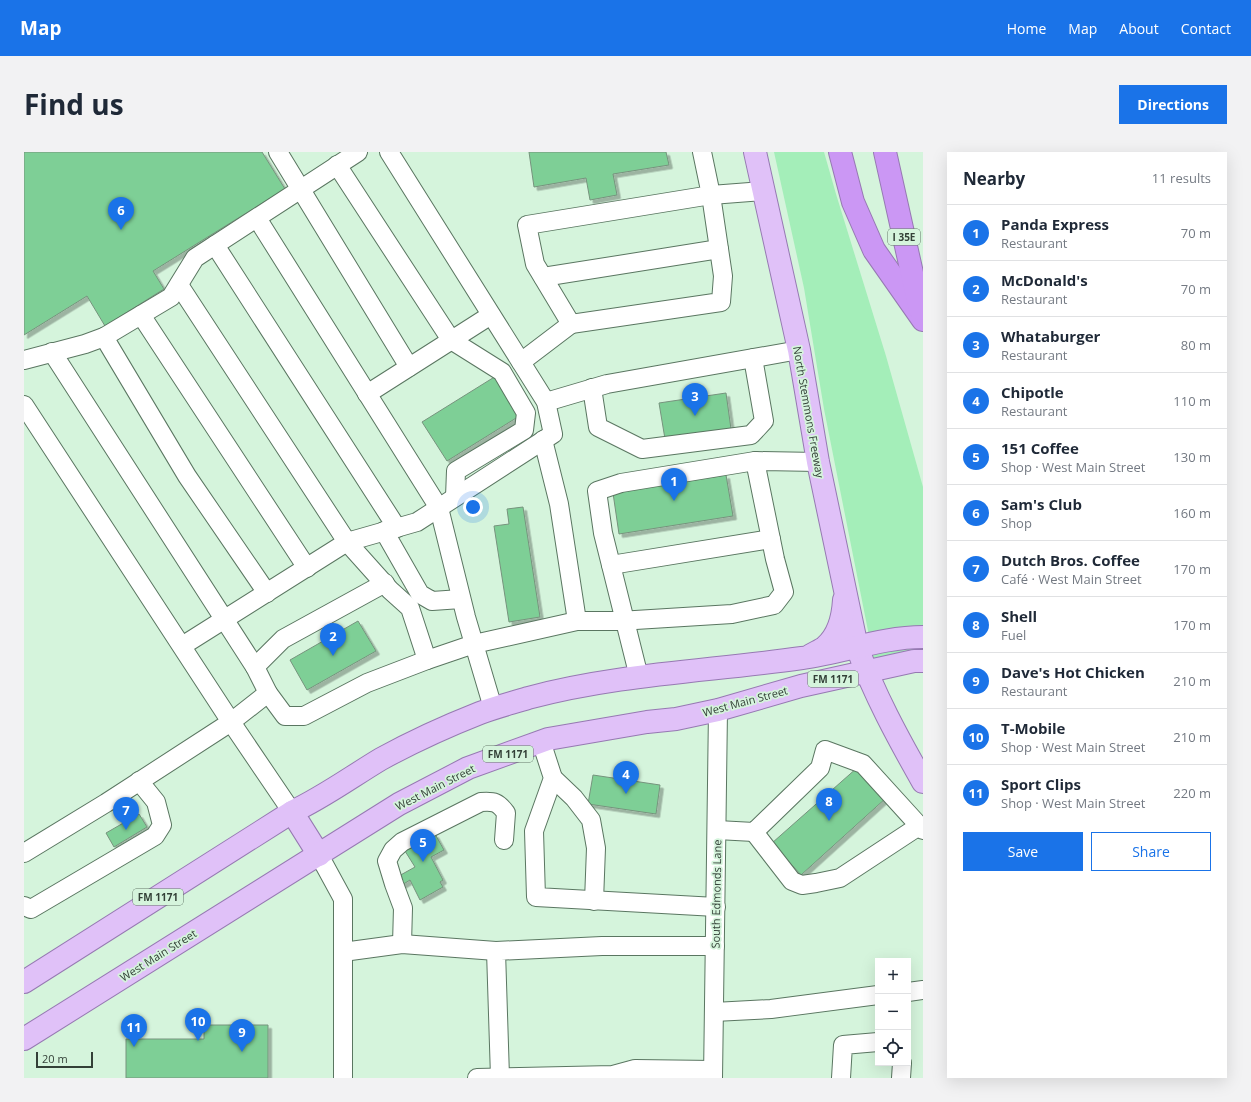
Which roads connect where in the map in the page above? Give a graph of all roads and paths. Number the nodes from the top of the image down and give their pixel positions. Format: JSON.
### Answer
{"nodes":[{"id":1,"x":278,"y":152,"type":"edge"},
{"id":2,"x":389,"y":152,"type":"edge"},
{"id":3,"x":702,"y":152,"type":"edge"},
{"id":4,"x":755,"y":152,"type":"edge"},
{"id":5,"x":840,"y":152,"type":"edge"},
{"id":6,"x":885,"y":152,"type":"edge"},
{"id":7,"x":349,"y":156,"type":"edge"},
{"id":8,"x":301,"y":190,"type":"junction"},
{"id":9,"x":763,"y":191,"type":"junction"},
{"id":10,"x":711,"y":195,"type":"junction"},
{"id":11,"x":257,"y":218,"type":"junction"},
{"id":12,"x":215,"y":245,"type":"junction"},
{"id":13,"x":718,"y":249,"type":"junction"},
{"id":14,"x":543,"y":277,"type":"junction"},
{"id":15,"x":179,"y":285,"type":"junction"},
{"id":16,"x":141,"y":315,"type":"junction"},
{"id":17,"x":491,"y":315,"type":"junction"},
{"id":18,"x":923,"y":321,"type":"edge"},
{"id":19,"x":571,"y":324,"type":"junction"},
{"id":20,"x":104,"y":337,"type":"junction"},
{"id":21,"x":451,"y":340,"type":"junction"},
{"id":22,"x":799,"y":350,"type":"junction"},
{"id":23,"x":52,"y":352,"type":"junction"},
{"id":24,"x":753,"y":358,"type":"junction"},
{"id":25,"x":24,"y":360,"type":"edge"},
{"id":26,"x":521,"y":362,"type":"junction"},
{"id":27,"x":409,"y":367,"type":"junction"},
{"id":28,"x":592,"y":388,"type":"junction"},
{"id":29,"x":367,"y":394,"type":"junction"},
{"id":30,"x":546,"y":402,"type":"junction"},
{"id":31,"x":24,"y":405,"type":"edge"},
{"id":32,"x":543,"y":440,"type":"junction"},
{"id":33,"x":755,"y":460,"type":"junction"},
{"id":34,"x":818,"y":462,"type":"junction"},
{"id":35,"x":456,"y":497,"type":"junction"},
{"id":36,"x":439,"y":508,"type":"junction"},
{"id":37,"x":390,"y":530,"type":"junction"},
{"id":38,"x":771,"y":539,"type":"junction"},
{"id":39,"x":347,"y":542,"type":"junction"},
{"id":40,"x":611,"y":565,"type":"junction"},
{"id":41,"x":307,"y":568,"type":"junction"},
{"id":42,"x":385,"y":583,"type":"junction"},
{"id":43,"x":844,"y":587,"type":"junction"},
{"id":44,"x":267,"y":593,"type":"junction"},
{"id":45,"x":461,"y":599,"type":"junction"},
{"id":46,"x":224,"y":619,"type":"junction"},
{"id":47,"x":625,"y":620,"type":"junction"},
{"id":48,"x":577,"y":621,"type":"junction"},
{"id":49,"x":914,"y":637,"type":"edge"},
{"id":50,"x":474,"y":644,"type":"junction"},
{"id":51,"x":182,"y":646,"type":"junction"},
{"id":52,"x":857,"y":647,"type":"junction"},
{"id":53,"x":804,"y":658,"type":"junction"},
{"id":54,"x":427,"y":660,"type":"junction"},
{"id":55,"x":918,"y":661,"type":"edge"},
{"id":56,"x":254,"y":667,"type":"junction"},
{"id":57,"x":866,"y":671,"type":"junction"},
{"id":58,"x":639,"y":677,"type":"junction"},
{"id":59,"x":268,"y":693,"type":"junction"},
{"id":60,"x":493,"y":708,"type":"junction"},
{"id":61,"x":718,"y":710,"type":"junction"},
{"id":62,"x":231,"y":722,"type":"junction"},
{"id":63,"x":541,"y":741,"type":"junction"},
{"id":64,"x":553,"y":778,"type":"junction"},
{"id":65,"x":139,"y":781,"type":"junction"},
{"id":66,"x":923,"y":782,"type":"edge"},
{"id":67,"x":292,"y":812,"type":"junction"},
{"id":68,"x":921,"y":828,"type":"edge"},
{"id":69,"x":717,"y":830,"type":"junction"},
{"id":70,"x":754,"y":832,"type":"junction"},
{"id":71,"x":504,"y":840,"type":"dead end"},
{"id":72,"x":24,"y":853,"type":"edge"},
{"id":73,"x":319,"y":855,"type":"junction"},
{"id":74,"x":594,"y":900,"type":"junction"},
{"id":75,"x":24,"y":906,"type":"edge"},
{"id":76,"x":716,"y":907,"type":"junction"},
{"id":77,"x":402,"y":944,"type":"junction"},
{"id":78,"x":715,"y":946,"type":"junction"},
{"id":79,"x":496,"y":951,"type":"junction"},
{"id":80,"x":343,"y":952,"type":"junction"},
{"id":81,"x":24,"y":982,"type":"edge"},
{"id":82,"x":923,"y":990,"type":"edge"},
{"id":83,"x":911,"y":992,"type":"edge"},
{"id":84,"x":875,"y":995,"type":"edge"},
{"id":85,"x":714,"y":1012,"type":"junction"},
{"id":86,"x":24,"y":1038,"type":"edge"},
{"id":87,"x":875,"y":1042,"type":"edge"},
{"id":88,"x":902,"y":1066,"type":"edge"},
{"id":89,"x":713,"y":1074,"type":"edge"},
{"id":90,"x":629,"y":1075,"type":"edge"},
{"id":91,"x":500,"y":1077,"type":"junction"},
{"id":92,"x":343,"y":1078,"type":"edge"},
{"id":93,"x":477,"y":1078,"type":"edge"},
{"id":94,"x":841,"y":1078,"type":"edge"},
{"id":95,"x":901,"y":1078,"type":"edge"}],
"edges":[{"from":1,"to":8,"type":"street"},
{"from":2,"to":17,"type":"street"},
{"from":3,"to":10,"type":"street"},
{"from":4,"to":9,"type":"main road","name":"North Stemmons Freeway"},
{"from":5,"to":18,"type":"highway"},
{"from":6,"to":18,"type":"highway","number":"I 35E"},
{"from":7,"to":8,"type":"street"},
{"from":7,"to":21,"type":"street"},
{"from":8,"to":11,"type":"street"},
{"from":8,"to":27,"type":"street"},
{"from":9,"to":10,"type":"street"},
{"from":9,"to":22,"type":"main road","name":"North Stemmons Freeway"},
{"from":10,"to":13,"type":"street"},
{"from":10,"to":14,"type":"street"},
{"from":11,"to":12,"type":"street"},
{"from":11,"to":29,"type":"street"},
{"from":12,"to":15,"type":"street"},
{"from":12,"to":37,"type":"street"},
{"from":13,"to":14,"type":"street"},
{"from":13,"to":19,"type":"street"},
{"from":14,"to":19,"type":"street"},
{"from":15,"to":16,"type":"street"},
{"from":15,"to":39,"type":"street"},
{"from":16,"to":20,"type":"street"},
{"from":16,"to":41,"type":"street"},
{"from":17,"to":21,"type":"street"},
{"from":17,"to":26,"type":"street"},
{"from":19,"to":26,"type":"street"},
{"from":20,"to":23,"type":"street"},
{"from":20,"to":44,"type":"street"},
{"from":21,"to":27,"type":"street"},
{"from":21,"to":35,"type":"street"},
{"from":22,"to":24,"type":"street"},
{"from":22,"to":34,"type":"main road","name":"North Stemmons Freeway"},
{"from":23,"to":25,"type":"street"},
{"from":23,"to":46,"type":"street"},
{"from":24,"to":28,"type":"street"},
{"from":24,"to":28,"type":"street"},
{"from":26,"to":30,"type":"street"},
{"from":27,"to":29,"type":"street"},
{"from":28,"to":30,"type":"street"},
{"from":29,"to":36,"type":"street"},
{"from":30,"to":32,"type":"street"},
{"from":31,"to":51,"type":"street"},
{"from":32,"to":35,"type":"street"},
{"from":32,"to":48,"type":"street"},
{"from":33,"to":34,"type":"street"},
{"from":33,"to":38,"type":"street"},
{"from":33,"to":40,"type":"street"},
{"from":34,"to":43,"type":"main road","name":"North Stemmons Freeway"},
{"from":35,"to":36,"type":"street"},
{"from":36,"to":37,"type":"street"},
{"from":36,"to":45,"type":"street"},
{"from":37,"to":39,"type":"street"},
{"from":37,"to":45,"type":"street"},
{"from":38,"to":40,"type":"street"},
{"from":38,"to":47,"type":"street"},
{"from":39,"to":41,"type":"street"},
{"from":39,"to":42,"type":"street"},
{"from":40,"to":47,"type":"street"},
{"from":41,"to":44,"type":"street"},
{"from":42,"to":54,"type":"street"},
{"from":42,"to":56,"type":"street"},
{"from":43,"to":52,"type":"main road","name":"North Stemmons Freeway"},
{"from":43,"to":53,"type":"main road"},
{"from":44,"to":46,"type":"street"},
{"from":45,"to":50,"type":"street"},
{"from":46,"to":51,"type":"street"},
{"from":46,"to":56,"type":"street"},
{"from":47,"to":48,"type":"street"},
{"from":47,"to":58,"type":"street"},
{"from":48,"to":50,"type":"street"},
{"from":49,"to":52,"type":"main road","number":"FM 1171"},
{"from":50,"to":54,"type":"street"},
{"from":50,"to":60,"type":"street"},
{"from":51,"to":62,"type":"street"},
{"from":52,"to":53,"type":"main road","number":"FM 1171"},
{"from":52,"to":57,"type":"main road","name":"North Stemmons Freeway"},
{"from":53,"to":58,"type":"main road","number":"FM 1171"},
{"from":54,"to":59,"type":"street"},
{"from":55,"to":57,"type":"main road","name":"West Main Street","number":"FM 1171"},
{"from":56,"to":59,"type":"street"},
{"from":57,"to":61,"type":"main road","name":"West Main Street","number":"FM 1171"},
{"from":57,"to":66,"type":"main road","name":"North Stemmons Freeway"},
{"from":58,"to":60,"type":"main road","number":"FM 1171"},
{"from":59,"to":62,"type":"street"},
{"from":60,"to":67,"type":"main road","number":"FM 1171"},
{"from":61,"to":63,"type":"main road","name":"West Main Street","number":"FM 1171"},
{"from":61,"to":69,"type":"street","name":"South Edmonds Lane"},
{"from":62,"to":65,"type":"street"},
{"from":62,"to":67,"type":"street"},
{"from":63,"to":64,"type":"street"},
{"from":63,"to":73,"type":"main road","name":"West Main Street","number":"FM 1171"},
{"from":64,"to":74,"type":"street"},
{"from":64,"to":74,"type":"street"},
{"from":65,"to":72,"type":"street"},
{"from":65,"to":75,"type":"street"},
{"from":67,"to":73,"type":"main road"},
{"from":67,"to":81,"type":"main road","number":"FM 1171"},
{"from":68,"to":70,"type":"street"},
{"from":68,"to":70,"type":"street"},
{"from":69,"to":70,"type":"street"},
{"from":69,"to":76,"type":"street","name":"South Edmonds Lane"},
{"from":71,"to":77,"type":"street"},
{"from":73,"to":80,"type":"street"},
{"from":73,"to":86,"type":"main road","name":"West Main Street","number":"FM 1171"},
{"from":74,"to":76,"type":"street"},
{"from":76,"to":78,"type":"street","name":"South Edmonds Lane"},
{"from":77,"to":79,"type":"street"},
{"from":77,"to":80,"type":"street"},
{"from":78,"to":79,"type":"street"},
{"from":78,"to":85,"type":"street","name":"South Edmonds Lane"},
{"from":79,"to":91,"type":"street"},
{"from":80,"to":92,"type":"street"},
{"from":82,"to":83,"type":"street"},
{"from":84,"to":85,"type":"street"},
{"from":85,"to":89,"type":"street","name":"South Edmonds Lane"},
{"from":87,"to":94,"type":"street"},
{"from":88,"to":95,"type":"street"},
{"from":89,"to":90,"type":"street"},
{"from":90,"to":91,"type":"street"},
{"from":91,"to":93,"type":"street"}]}
